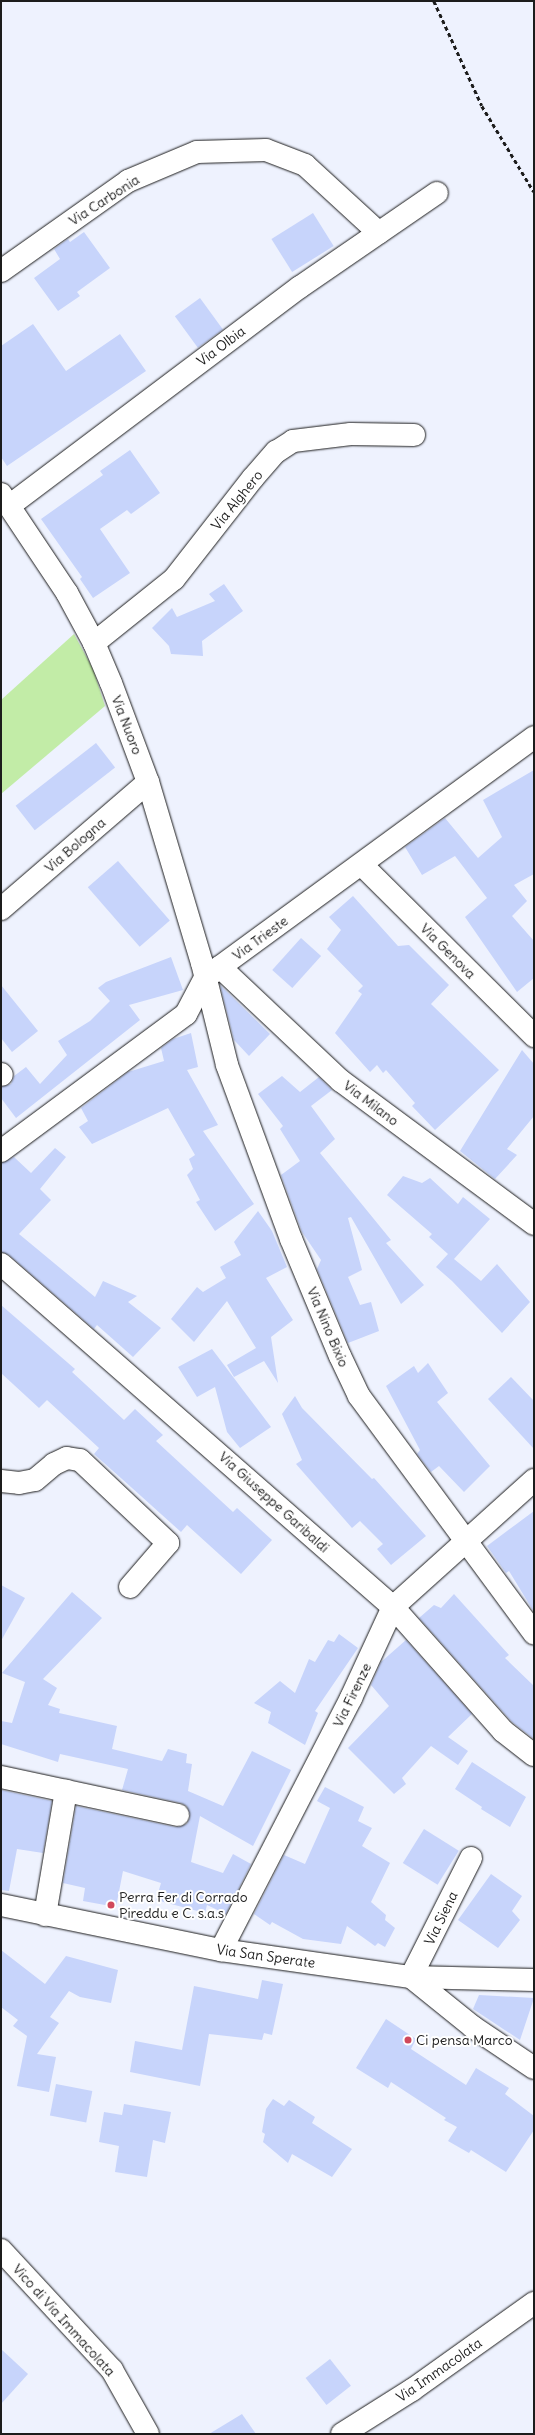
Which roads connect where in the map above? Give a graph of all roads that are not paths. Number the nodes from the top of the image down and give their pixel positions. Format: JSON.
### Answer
{"nodes":[{"id":1,"x":437,"y":193,"type":"dead end"},
{"id":2,"x":380,"y":232,"type":"junction"},
{"id":3,"x":1,"y":270,"type":"edge"},
{"id":4,"x":414,"y":435,"type":"dead end"},
{"id":5,"x":5,"y":500,"type":"edge"},
{"id":6,"x":94,"y":643,"type":"junction"},
{"id":7,"x":534,"y":737,"type":"edge"},
{"id":8,"x":148,"y":782,"type":"junction"},
{"id":9,"x":362,"y":865,"type":"junction"},
{"id":10,"x":1,"y":909,"type":"edge"},
{"id":11,"x":213,"y":972,"type":"junction"},
{"id":12,"x":534,"y":1036,"type":"edge"},
{"id":13,"x":1,"y":1151,"type":"edge"},
{"id":14,"x":534,"y":1224,"type":"edge"},
{"id":15,"x":1,"y":1264,"type":"edge"},
{"id":16,"x":534,"y":1480,"type":"edge"},
{"id":17,"x":1,"y":1481,"type":"edge"},
{"id":18,"x":466,"y":1542,"type":"junction"},
{"id":19,"x":130,"y":1587,"type":"dead end"},
{"id":20,"x":393,"y":1608,"type":"junction"},
{"id":21,"x":534,"y":1633,"type":"edge"},
{"id":22,"x":534,"y":1755,"type":"edge"},
{"id":23,"x":1,"y":1777,"type":"edge"},
{"id":24,"x":66,"y":1791,"type":"junction"},
{"id":25,"x":178,"y":1815,"type":"dead end"},
{"id":26,"x":470,"y":1858,"type":"dead end"},
{"id":27,"x":1,"y":1906,"type":"edge"},
{"id":28,"x":45,"y":1915,"type":"junction"},
{"id":29,"x":221,"y":1950,"type":"junction"},
{"id":30,"x":412,"y":1977,"type":"junction"},
{"id":31,"x":534,"y":1980,"type":"edge"},
{"id":32,"x":534,"y":2068,"type":"edge"},
{"id":33,"x":1,"y":2250,"type":"edge"},
{"id":34,"x":534,"y":2303,"type":"edge"},
{"id":35,"x":148,"y":2434,"type":"edge"},
{"id":36,"x":342,"y":2434,"type":"edge"}],
"edges":[{"from":1,"to":2,"type":"street","name":"Via Olbia"},
{"from":2,"to":3,"type":"street","name":"Via Carbonia"},
{"from":2,"to":5,"type":"street","name":"Via Olbia"},
{"from":4,"to":6,"type":"street","name":"Via Alghero"},
{"from":5,"to":6,"type":"street","name":"Via Nuoro"},
{"from":6,"to":8,"type":"street","name":"Via Nuoro"},
{"from":7,"to":9,"type":"street","name":"Via Trieste"},
{"from":8,"to":10,"type":"street","name":"Via Bologna"},
{"from":8,"to":11,"type":"street","name":"Via Nuoro"},
{"from":9,"to":11,"type":"street","name":"Via Trieste"},
{"from":9,"to":12,"type":"street","name":"Via Genova"},
{"from":11,"to":13,"type":"street","name":"Via Trieste"},
{"from":11,"to":14,"type":"street","name":"Via Milano"},
{"from":11,"to":18,"type":"street","name":"Via Nino Bixio"},
{"from":15,"to":20,"type":"street","name":"Via Giuseppe Garibaldi"},
{"from":16,"to":18,"type":"street","name":"Via Firenze"},
{"from":17,"to":19,"type":"street"},
{"from":18,"to":20,"type":"street","name":"Via Firenze"},
{"from":18,"to":21,"type":"street","name":"Via Nino Bixio"},
{"from":20,"to":22,"type":"street","name":"Via Giuseppe Garibaldi"},
{"from":20,"to":29,"type":"street","name":"Via Firenze"},
{"from":23,"to":24,"type":"street"},
{"from":24,"to":25,"type":"street"},
{"from":24,"to":28,"type":"street"},
{"from":26,"to":30,"type":"street","name":"Via Siena"},
{"from":27,"to":28,"type":"street","name":"Via San Sperate"},
{"from":28,"to":29,"type":"street","name":"Via San Sperate"},
{"from":29,"to":30,"type":"street","name":"Via San Sperate"},
{"from":30,"to":31,"type":"street","name":"Via San Sperate"},
{"from":30,"to":32,"type":"street"},
{"from":33,"to":35,"type":"street","name":"Vico di Via Immacolata"},
{"from":34,"to":36,"type":"street","name":"Via Immacolata"}]}
